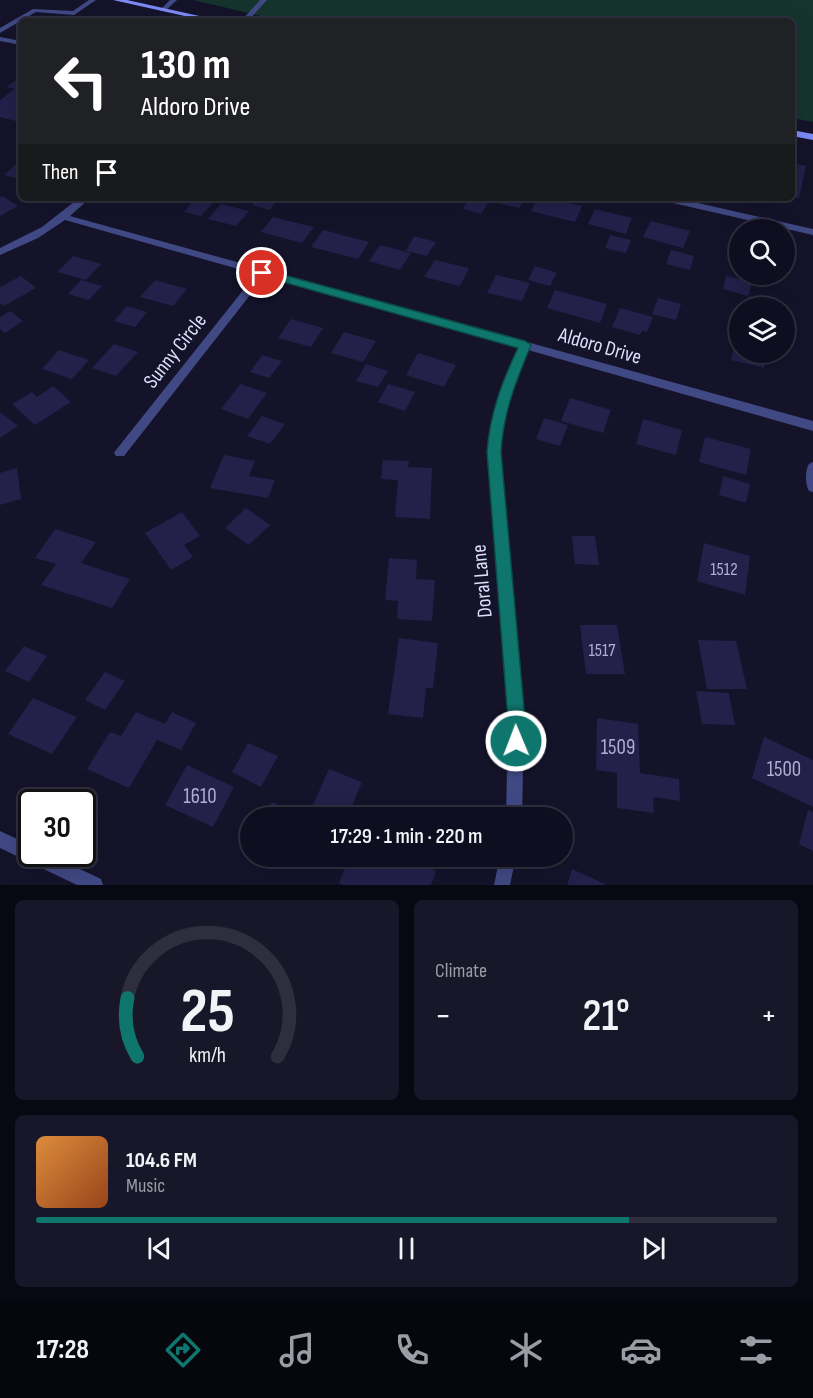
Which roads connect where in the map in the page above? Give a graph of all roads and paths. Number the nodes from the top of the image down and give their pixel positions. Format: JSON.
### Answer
{"nodes":[{"id":1,"x":93,"y":0,"type":"edge"},
{"id":2,"x":117,"y":0,"type":"edge"},
{"id":3,"x":131,"y":0,"type":"edge"},
{"id":4,"x":174,"y":0,"type":"edge"},
{"id":5,"x":264,"y":0,"type":"edge"},
{"id":6,"x":145,"y":6,"type":"junction"},
{"id":7,"x":163,"y":10,"type":"junction"},
{"id":8,"x":74,"y":13,"type":"junction"},
{"id":9,"x":22,"y":18,"type":"edge"},
{"id":10,"x":69,"y":18,"type":"edge"},
{"id":11,"x":203,"y":18,"type":"edge"},
{"id":12,"x":247,"y":18,"type":"edge"},
{"id":13,"x":18,"y":20,"type":"edge"},
{"id":14,"x":0,"y":31,"type":"edge"},
{"id":15,"x":0,"y":39,"type":"edge"},
{"id":16,"x":18,"y":42,"type":"edge"},
{"id":17,"x":795,"y":134,"type":"edge"},
{"id":18,"x":813,"y":137,"type":"edge"},
{"id":19,"x":82,"y":201,"type":"edge"},
{"id":20,"x":677,"y":201,"type":"edge"},
{"id":21,"x":64,"y":217,"type":"junction"},
{"id":22,"x":813,"y":232,"type":"edge"},
{"id":23,"x":0,"y":252,"type":"edge"},
{"id":24,"x":262,"y":273,"type":"junction"},
{"id":25,"x":525,"y":345,"type":"junction"},
{"id":26,"x":813,"y":426,"type":"edge"},
{"id":27,"x":120,"y":453,"type":"dead end"},
{"id":28,"x":813,"y":467,"type":"edge"},
{"id":29,"x":813,"y":487,"type":"edge"},
{"id":30,"x":513,"y":807,"type":"edge"},
{"id":31,"x":0,"y":839,"type":"edge"},
{"id":32,"x":506,"y":867,"type":"edge"},
{"id":33,"x":95,"y":885,"type":"edge"},
{"id":34,"x":502,"y":885,"type":"edge"}],
"edges":[{"from":1,"to":8,"type":"lane"},
{"from":2,"to":6,"type":"street"},
{"from":3,"to":6,"type":"street"},
{"from":4,"to":7,"type":"lane"},
{"from":5,"to":12,"type":"lane"},
{"from":6,"to":7,"type":"street"},
{"from":7,"to":11,"type":"street"},
{"from":8,"to":9,"type":"lane"},
{"from":8,"to":10,"type":"lane"},
{"from":13,"to":14,"type":"lane"},
{"from":15,"to":16,"type":"lane"},
{"from":17,"to":18,"type":"street"},
{"from":19,"to":21,"type":"street"},
{"from":20,"to":22,"type":"street"},
{"from":21,"to":23,"type":"street"},
{"from":21,"to":24,"type":"street","name":"Aldoro Drive"},
{"from":24,"to":25,"type":"street","name":"Aldoro Drive"},
{"from":24,"to":27,"type":"street","name":"Sunny Circle"},
{"from":25,"to":26,"type":"street","name":"Aldoro Drive"},
{"from":25,"to":30,"type":"street","name":"Doral Lane"},
{"from":28,"to":29,"type":"street"},
{"from":31,"to":33,"type":"street"},
{"from":32,"to":34,"type":"street"}]}
